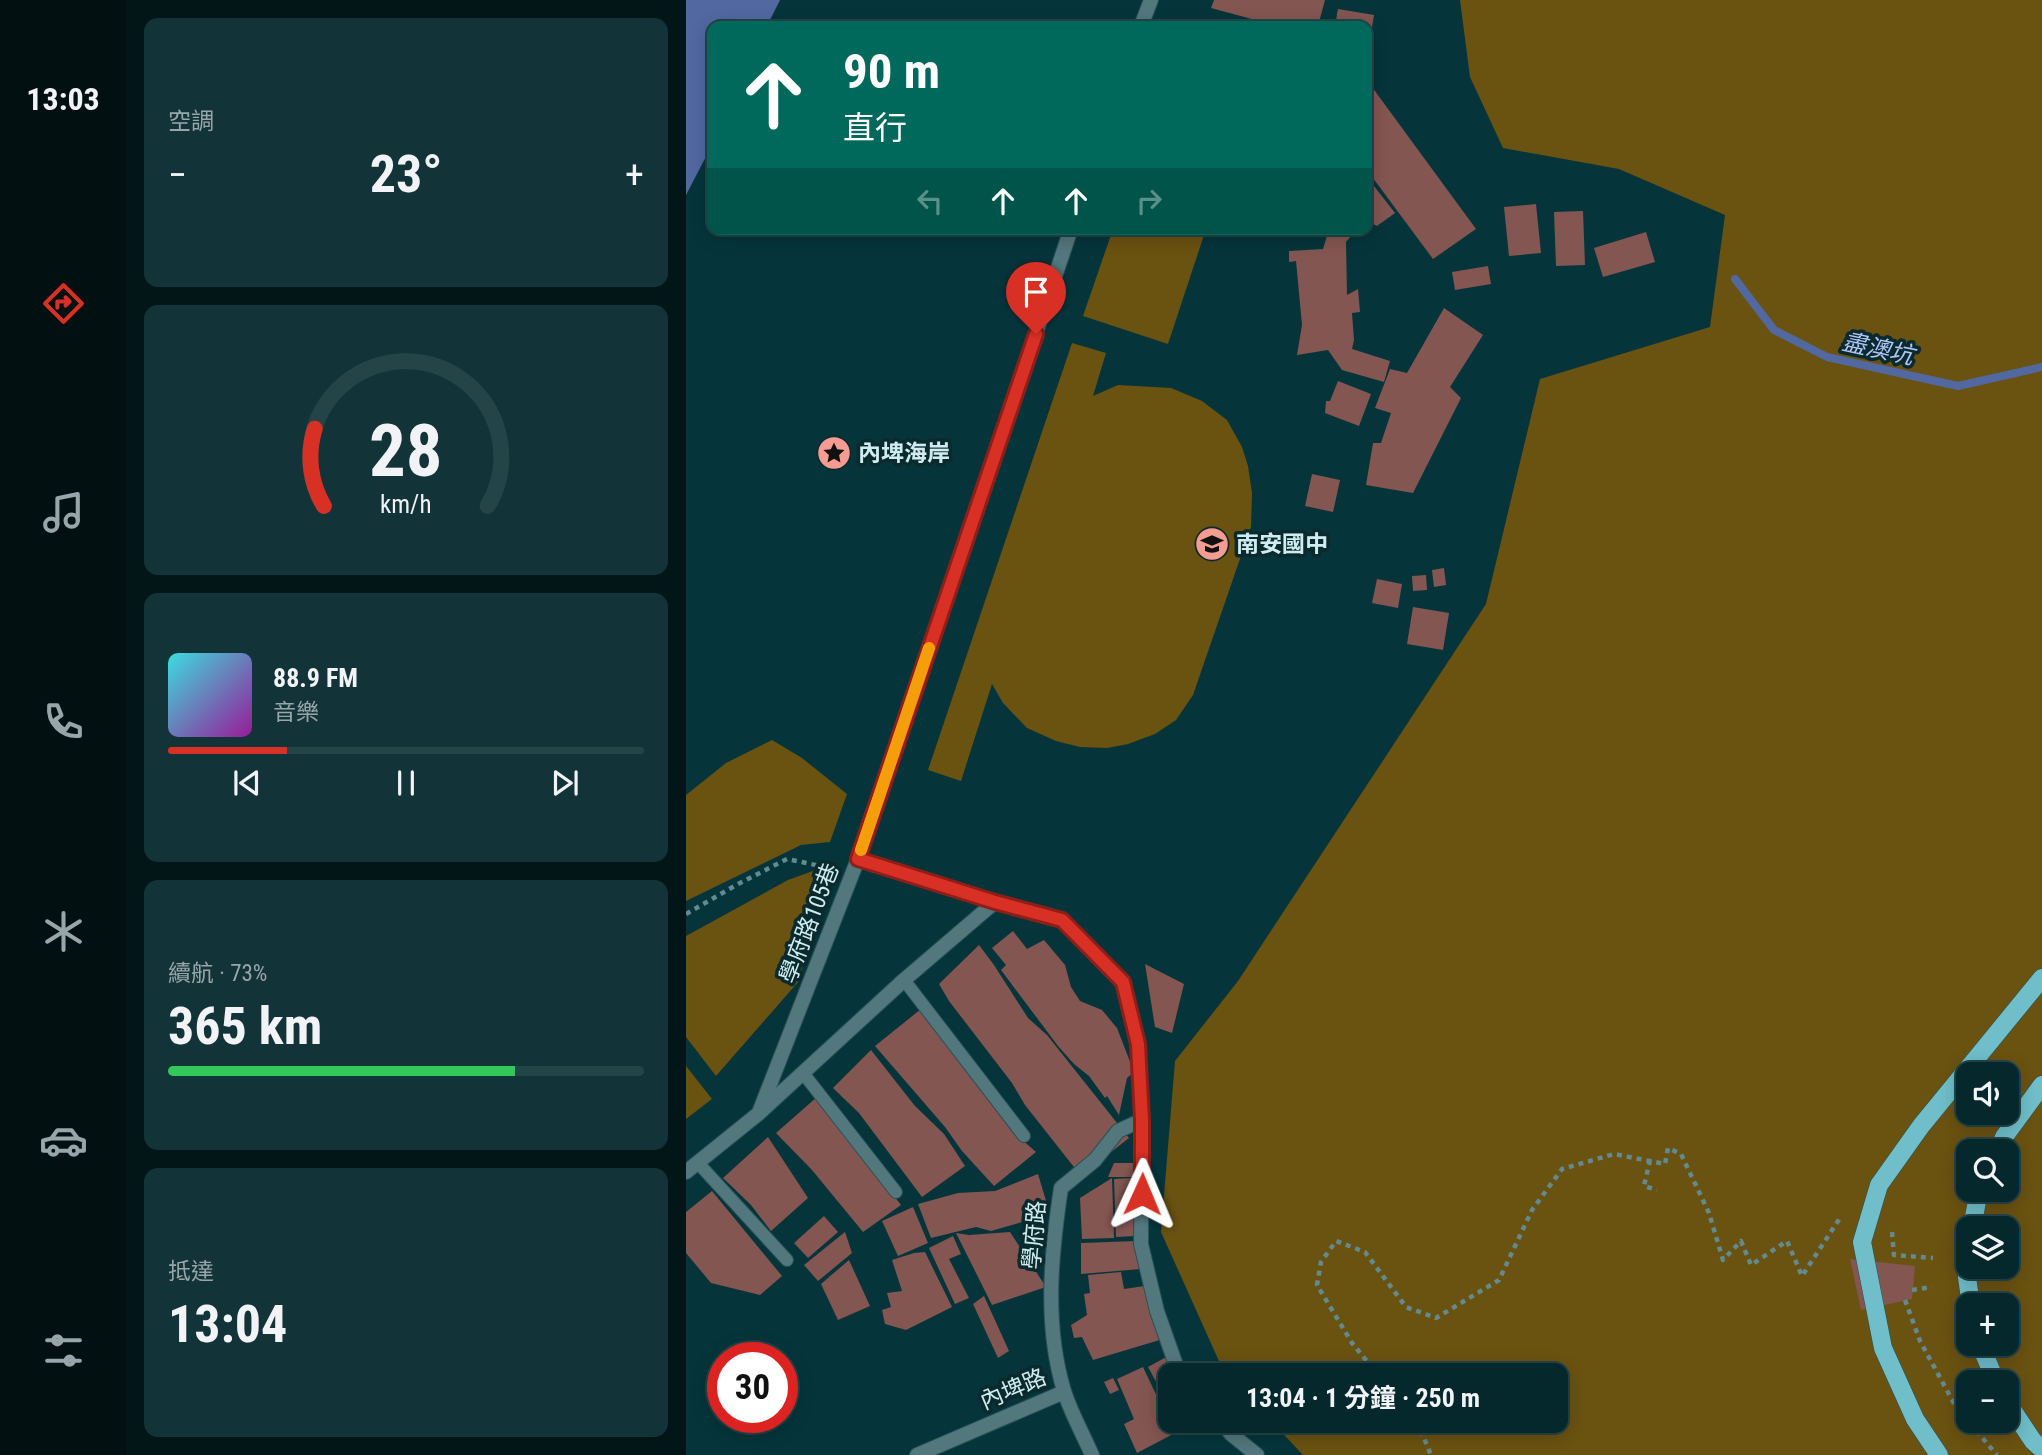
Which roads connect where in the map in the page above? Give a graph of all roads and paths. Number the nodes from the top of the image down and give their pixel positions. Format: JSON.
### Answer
{"nodes":[{"id":1,"x":1151,"y":0,"type":"edge"},
{"id":2,"x":1143,"y":21,"type":"edge"},
{"id":3,"x":1069,"y":235,"type":"edge"},
{"id":4,"x":855,"y":866,"type":"junction"},
{"id":5,"x":995,"y":902,"type":"junction"},
{"id":6,"x":686,"y":914,"type":"edge"},
{"id":7,"x":2042,"y":978,"type":"edge"},
{"id":8,"x":904,"y":980,"type":"junction"},
{"id":9,"x":803,"y":1073,"type":"junction"},
{"id":10,"x":2042,"y":1085,"type":"edge"},
{"id":11,"x":758,"y":1114,"type":"junction"},
{"id":12,"x":1142,"y":1120,"type":"junction"},
{"id":13,"x":1024,"y":1136,"type":"dead end"},
{"id":14,"x":2003,"y":1139,"type":"edge"},
{"id":15,"x":1650,"y":1160,"type":"junction"},
{"id":16,"x":692,"y":1167,"type":"edge"},
{"id":17,"x":1657,"y":1190,"type":"dead end"},
{"id":18,"x":896,"y":1192,"type":"dead end"},
{"id":19,"x":1840,"y":1218,"type":"dead end"},
{"id":20,"x":1892,"y":1232,"type":"dead end"},
{"id":21,"x":1933,"y":1258,"type":"dead end"},
{"id":22,"x":787,"y":1260,"type":"dead end"},
{"id":23,"x":1932,"y":1287,"type":"dead end"},
{"id":24,"x":1912,"y":1290,"type":"dead end"},
{"id":25,"x":1905,"y":1300,"type":"dead end"},
{"id":26,"x":1175,"y":1363,"type":"edge"},
{"id":27,"x":1368,"y":1363,"type":"edge"},
{"id":28,"x":1064,"y":1392,"type":"junction"},
{"id":29,"x":2019,"y":1420,"type":"edge"},
{"id":30,"x":1230,"y":1433,"type":"edge"},
{"id":31,"x":1422,"y":1433,"type":"edge"},
{"id":32,"x":2042,"y":1449,"type":"edge"},
{"id":33,"x":917,"y":1455,"type":"edge"},
{"id":34,"x":1092,"y":1455,"type":"edge"},
{"id":35,"x":1257,"y":1455,"type":"edge"},
{"id":36,"x":1431,"y":1455,"type":"edge"},
{"id":37,"x":1939,"y":1455,"type":"edge"},
{"id":38,"x":1997,"y":1455,"type":"edge"}],
"edges":[{"from":1,"to":2,"type":"street"},
{"from":3,"to":4,"type":"street","name":"學府路105巷"},
{"from":4,"to":5,"type":"street"},
{"from":4,"to":6,"type":"path"},
{"from":4,"to":11,"type":"street","name":"學府路105巷"},
{"from":5,"to":8,"type":"street"},
{"from":5,"to":12,"type":"street"},
{"from":7,"to":37,"type":"main road"},
{"from":8,"to":9,"type":"street"},
{"from":8,"to":13,"type":"lane"},
{"from":9,"to":11,"type":"street"},
{"from":9,"to":18,"type":"lane"},
{"from":10,"to":14,"type":"main road"},
{"from":11,"to":16,"type":"street"},
{"from":12,"to":26,"type":"street"},
{"from":12,"to":28,"type":"street","name":"學府路"},
{"from":15,"to":17,"type":"path"},
{"from":15,"to":19,"type":"path"},
{"from":15,"to":27,"type":"path"},
{"from":16,"to":22,"type":"lane"},
{"from":20,"to":21,"type":"path"},
{"from":23,"to":24,"type":"path"},
{"from":25,"to":38,"type":"path"},
{"from":28,"to":33,"type":"street","name":"內埤路"},
{"from":28,"to":34,"type":"street","name":"內埤路"},
{"from":29,"to":32,"type":"main road"},
{"from":30,"to":35,"type":"street"},
{"from":31,"to":36,"type":"path"}]}
